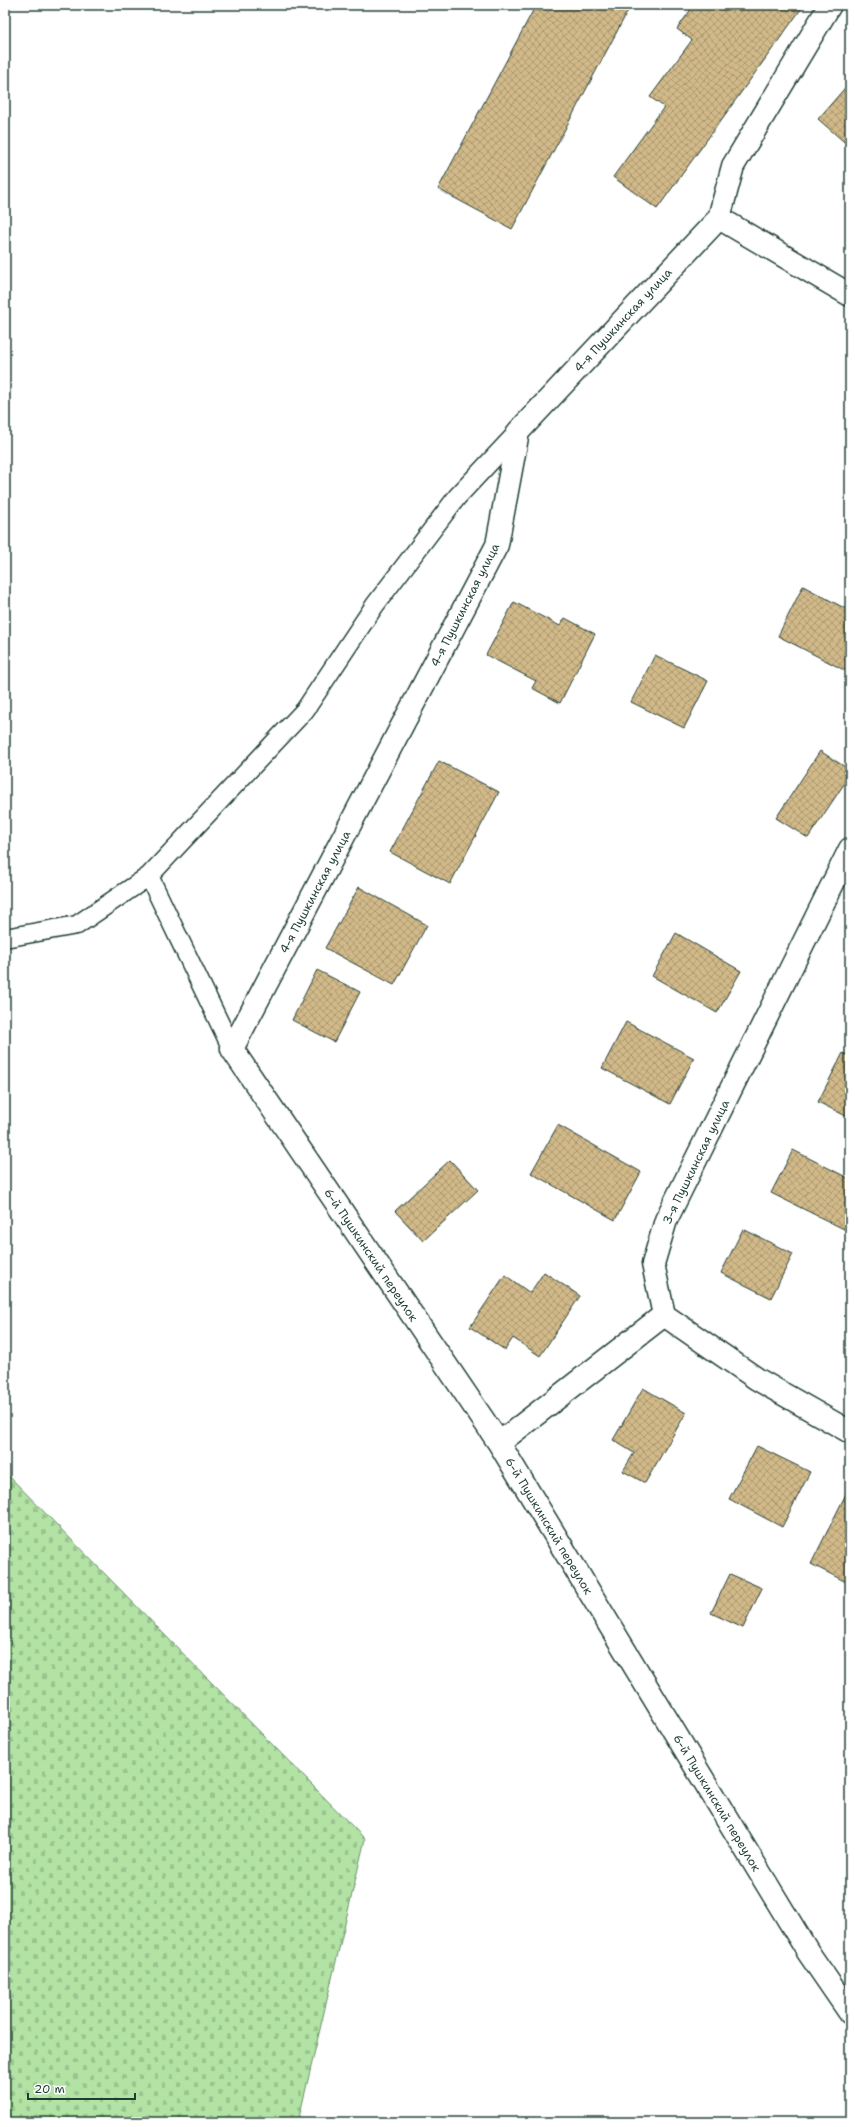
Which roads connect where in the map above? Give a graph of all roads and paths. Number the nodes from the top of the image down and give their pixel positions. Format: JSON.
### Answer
{"nodes":[{"id":1,"x":830,"y":5,"type":"edge"},
{"id":2,"x":719,"y":218,"type":"junction"},
{"id":3,"x":850,"y":295,"type":"edge"},
{"id":4,"x":518,"y":432,"type":"junction"},
{"id":5,"x":850,"y":849,"type":"edge"},
{"id":6,"x":149,"y":876,"type":"junction"},
{"id":7,"x":5,"y":938,"type":"edge"},
{"id":8,"x":232,"y":1049,"type":"junction"},
{"id":9,"x":664,"y":1315,"type":"junction"},
{"id":10,"x":850,"y":1432,"type":"edge"},
{"id":11,"x":499,"y":1443,"type":"junction"},
{"id":12,"x":850,"y":2013,"type":"edge"}],
"edges":[{"from":1,"to":2,"type":"street","name":"4-я Пушкинская улица"},
{"from":2,"to":3,"type":"street"},
{"from":2,"to":4,"type":"street","name":"4-я Пушкинская улица"},
{"from":4,"to":6,"type":"lane"},
{"from":4,"to":8,"type":"street","name":"4-я Пушкинская улица"},
{"from":5,"to":9,"type":"street","name":"3-я Пушкинская улица"},
{"from":6,"to":7,"type":"lane"},
{"from":6,"to":8,"type":"lane"},
{"from":8,"to":11,"type":"street","name":"6-й Пушкинский переулок"},
{"from":9,"to":10,"type":"street"},
{"from":9,"to":11,"type":"street"},
{"from":11,"to":12,"type":"street","name":"6-й Пушкинский переулок"}]}
